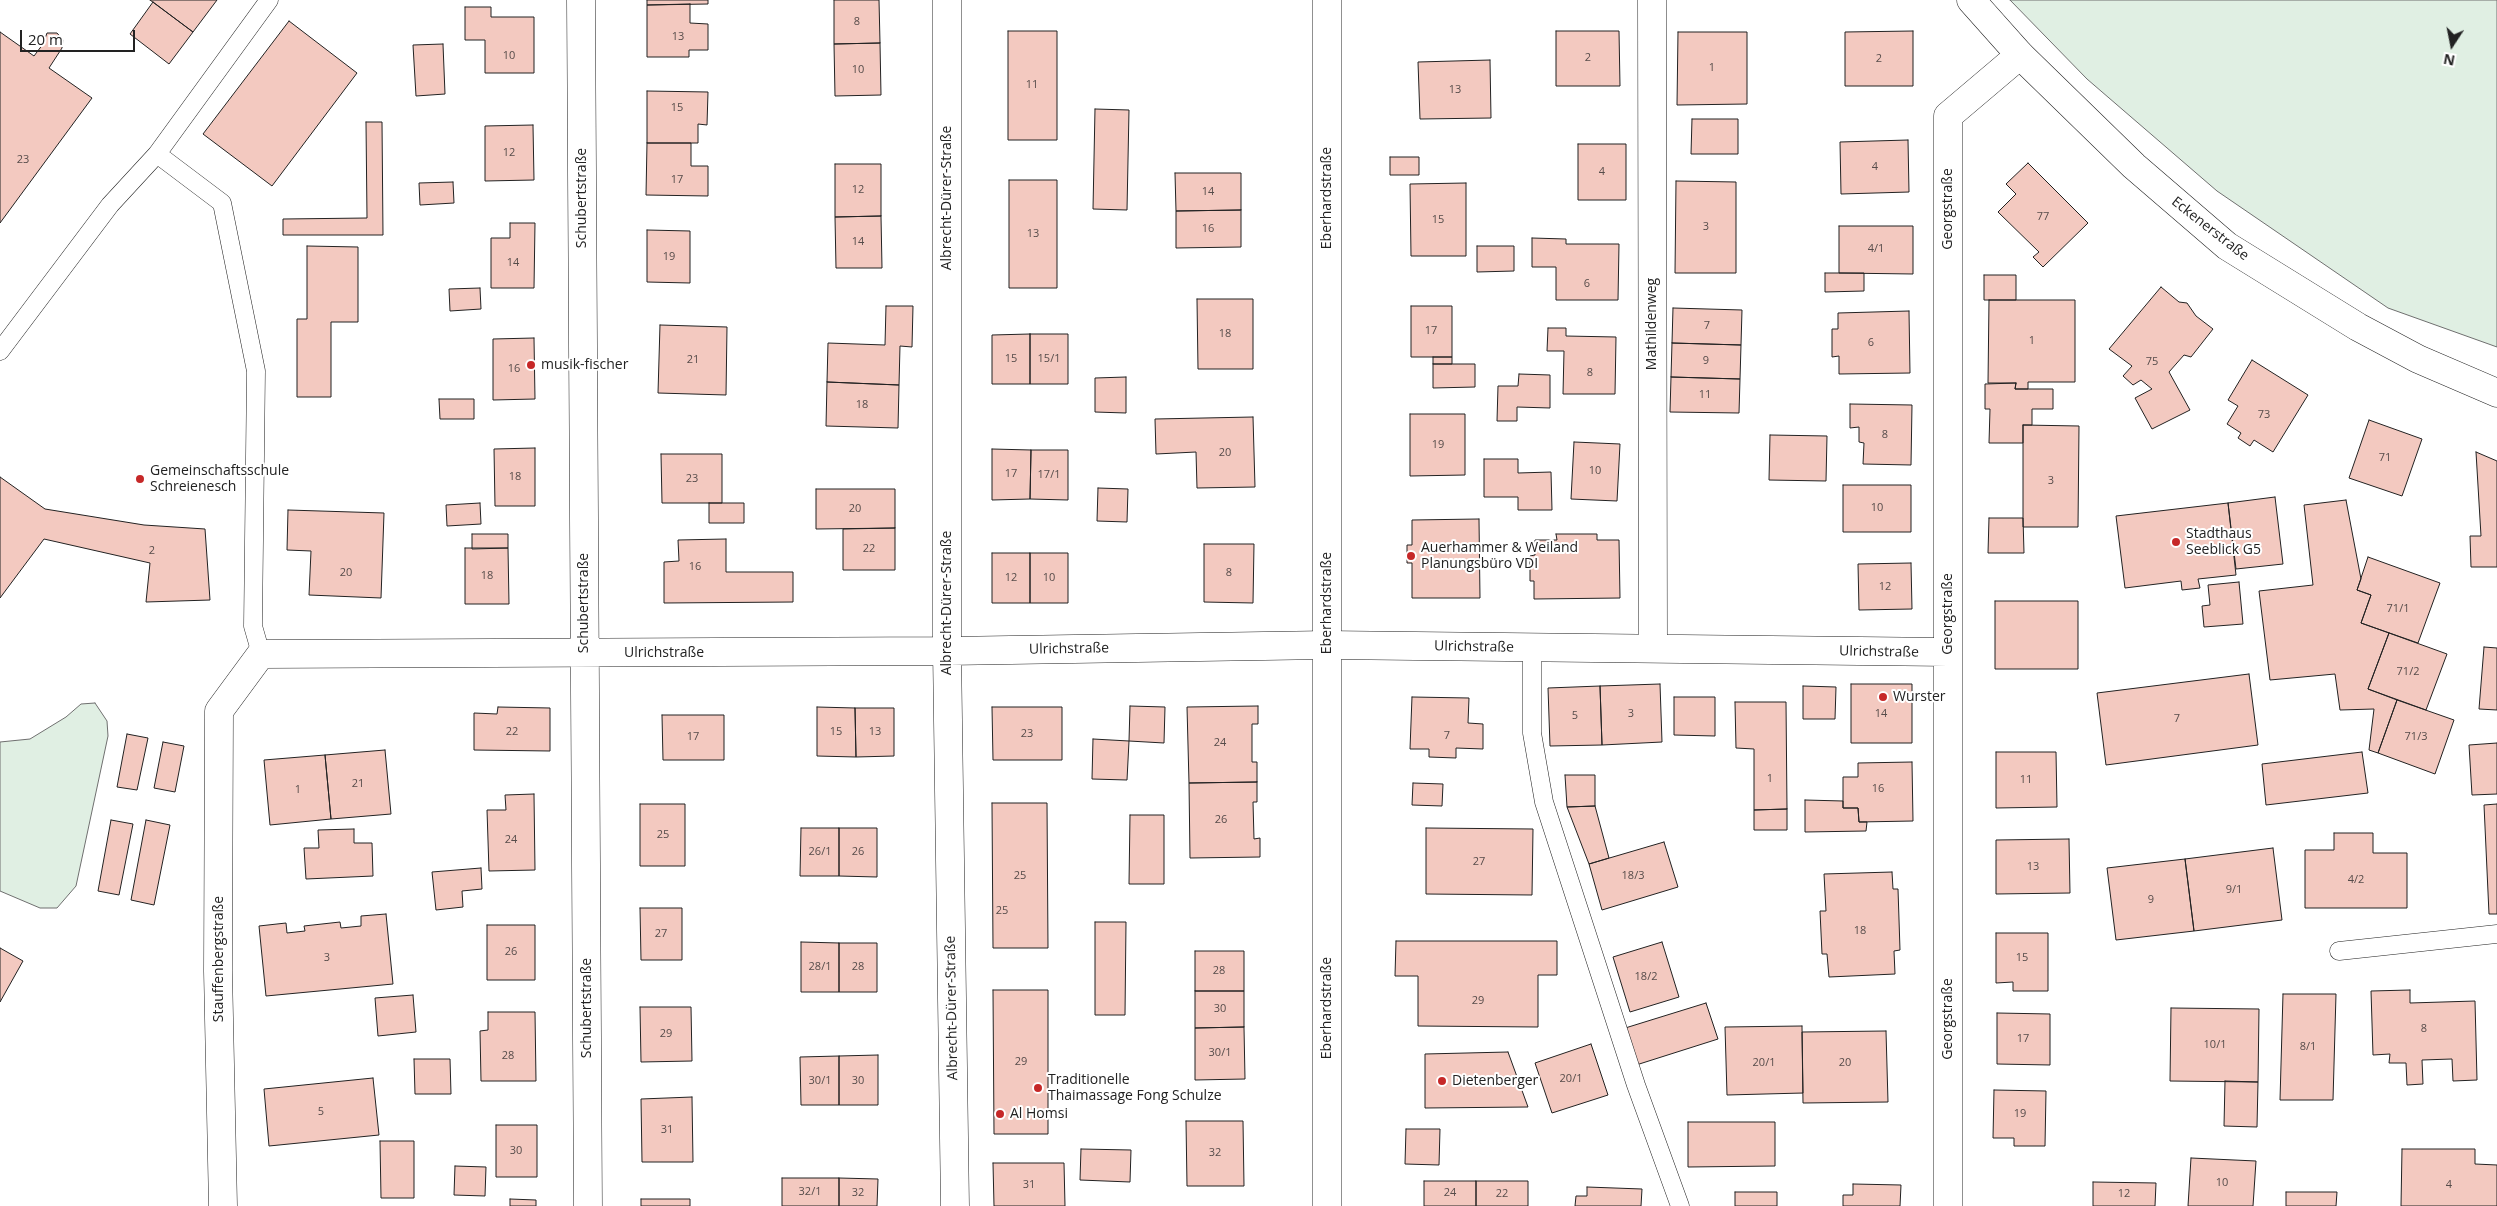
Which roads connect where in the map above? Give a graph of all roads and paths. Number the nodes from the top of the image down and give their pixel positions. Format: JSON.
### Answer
{"nodes":[{"id":1,"x":269,"y":0,"type":"edge"},
{"id":2,"x":582,"y":0,"type":"edge"},
{"id":3,"x":947,"y":0,"type":"edge"},
{"id":4,"x":1326,"y":0,"type":"edge"},
{"id":5,"x":1652,"y":0,"type":"edge"},
{"id":6,"x":1971,"y":0,"type":"edge"},
{"id":7,"x":2020,"y":55,"type":"junction"},
{"id":8,"x":157,"y":154,"type":"junction"},
{"id":9,"x":0,"y":351,"type":"edge"},
{"id":10,"x":2497,"y":393,"type":"edge"},
{"id":11,"x":1327,"y":645,"type":"junction"},
{"id":12,"x":1532,"y":647,"type":"junction"},
{"id":13,"x":1653,"y":648,"type":"junction"},
{"id":14,"x":947,"y":651,"type":"junction"},
{"id":15,"x":1948,"y":652,"type":"junction"},
{"id":16,"x":261,"y":654,"type":"junction"},
{"id":17,"x":585,"y":654,"type":"junction"},
{"id":18,"x":2497,"y":934,"type":"edge"},
{"id":19,"x":2339,"y":951,"type":"dead end"},
{"id":20,"x":223,"y":1206,"type":"edge"},
{"id":21,"x":588,"y":1206,"type":"edge"},
{"id":22,"x":954,"y":1206,"type":"edge"},
{"id":23,"x":1327,"y":1206,"type":"edge"},
{"id":24,"x":1680,"y":1206,"type":"edge"},
{"id":25,"x":1948,"y":1206,"type":"edge"}],
"edges":[{"from":1,"to":8,"type":"lane"},
{"from":2,"to":17,"type":"street","name":"Schubertstraße"},
{"from":3,"to":14,"type":"street","name":"Albrecht-Dürer-Straße"},
{"from":4,"to":11,"type":"street","name":"Eberhardstraße"},
{"from":5,"to":13,"type":"street","name":"Mathildenweg"},
{"from":6,"to":7,"type":"street","name":"Eckenerstraße"},
{"from":7,"to":10,"type":"street","name":"Eckenerstraße"},
{"from":7,"to":15,"type":"street","name":"Georgstraße"},
{"from":8,"to":9,"type":"lane"},
{"from":8,"to":16,"type":"lane"},
{"from":11,"to":12,"type":"street","name":"Ulrichstraße"},
{"from":11,"to":14,"type":"street","name":"Ulrichstraße"},
{"from":11,"to":23,"type":"street","name":"Eberhardstraße"},
{"from":12,"to":13,"type":"street","name":"Ulrichstraße"},
{"from":12,"to":24,"type":"lane"},
{"from":13,"to":15,"type":"street","name":"Ulrichstraße"},
{"from":14,"to":17,"type":"street","name":"Ulrichstraße"},
{"from":14,"to":22,"type":"street","name":"Albrecht-Dürer-Straße"},
{"from":15,"to":25,"type":"street","name":"Georgstraße"},
{"from":16,"to":17,"type":"street","name":"Ulrichstraße"},
{"from":16,"to":20,"type":"street","name":"Stauffenbergstraße"},
{"from":17,"to":21,"type":"street","name":"Schubertstraße"},
{"from":18,"to":19,"type":"lane"}]}
